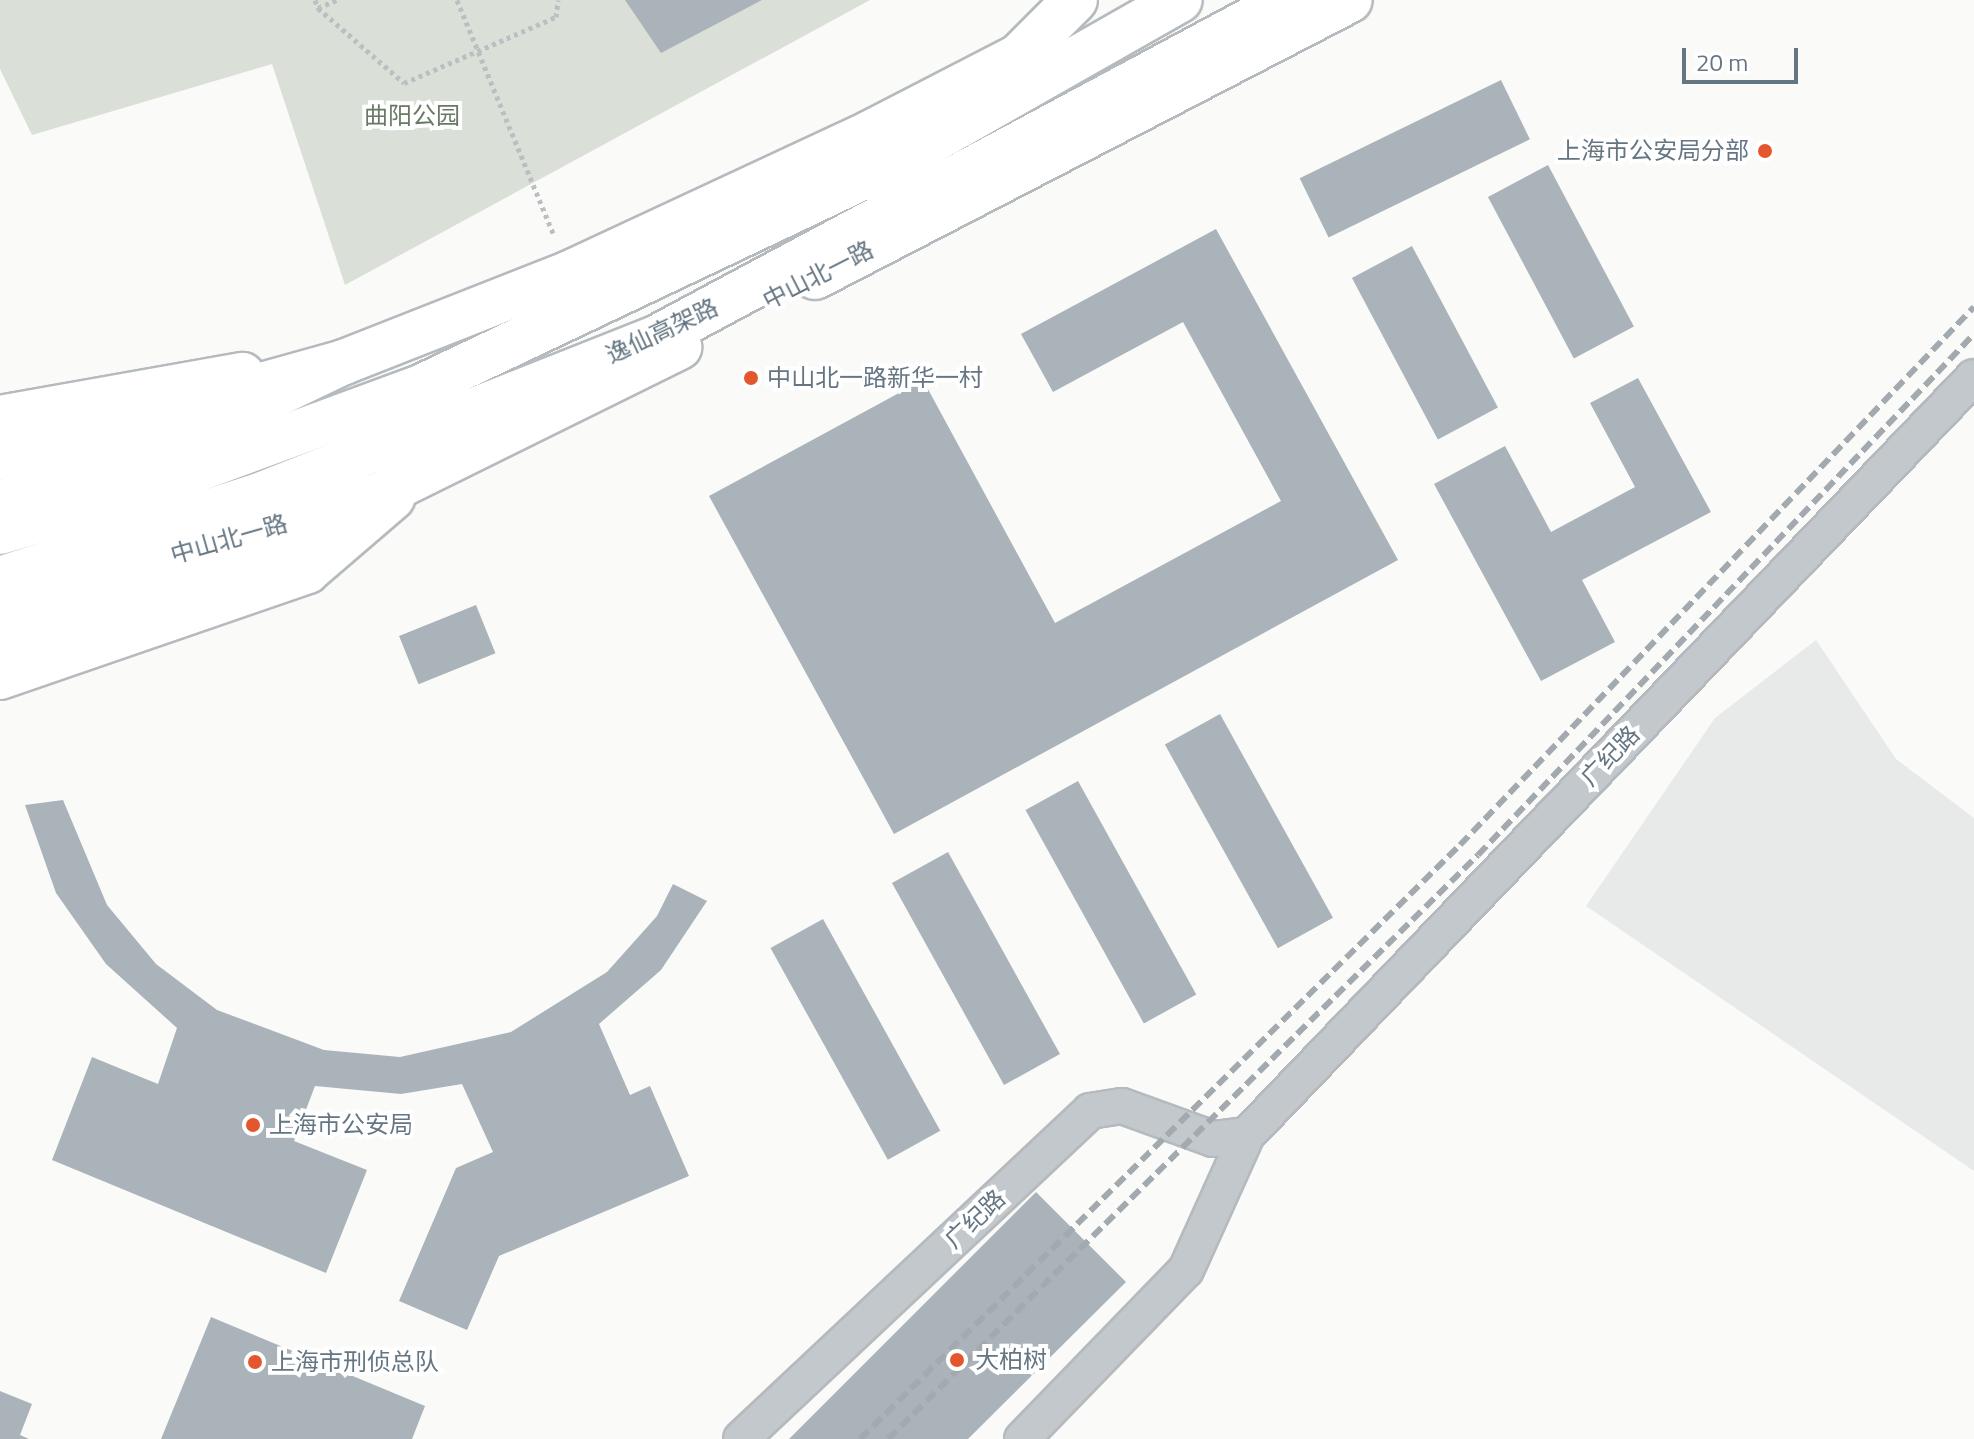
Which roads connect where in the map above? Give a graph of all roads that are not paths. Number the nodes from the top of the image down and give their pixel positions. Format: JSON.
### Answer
{"nodes":[{"id":1,"x":1075,"y":0,"type":"edge"},
{"id":2,"x":1164,"y":0,"type":"edge"},
{"id":3,"x":1180,"y":0,"type":"edge"},
{"id":4,"x":1288,"y":0,"type":"edge"},
{"id":5,"x":1350,"y":0,"type":"edge"},
{"id":6,"x":1019,"y":56,"type":"junction"},
{"id":7,"x":344,"y":362,"type":"junction"},
{"id":8,"x":1974,"y":377,"type":"edge"},
{"id":9,"x":0,"y":418,"type":"edge"},
{"id":10,"x":0,"y":458,"type":"edge"},
{"id":11,"x":397,"y":487,"type":"junction"},
{"id":12,"x":0,"y":503,"type":"edge"},
{"id":13,"x":0,"y":532,"type":"edge"},
{"id":14,"x":0,"y":579,"type":"edge"},
{"id":15,"x":0,"y":606,"type":"edge"},
{"id":16,"x":0,"y":644,"type":"edge"},
{"id":17,"x":0,"y":677,"type":"edge"},
{"id":18,"x":1247,"y":1135,"type":"junction"},
{"id":19,"x":741,"y":1439,"type":"edge"},
{"id":20,"x":1022,"y":1439,"type":"edge"}],
"edges":[{"from":1,"to":6,"type":"main road"},
{"from":2,"to":6,"type":"main road"},
{"from":3,"to":13,"type":"main road"},
{"from":4,"to":14,"type":"main road","name":"逸仙高架路"},
{"from":5,"to":11,"type":"main road","name":"中山北一路"},
{"from":6,"to":7,"type":"main road"},
{"from":7,"to":9,"type":"main road"},
{"from":7,"to":10,"type":"main road"},
{"from":7,"to":12,"type":"main road"},
{"from":8,"to":18,"type":"street","name":"广纪路"},
{"from":11,"to":15,"type":"main road","name":"中山北一路"},
{"from":11,"to":16,"type":"main road"},
{"from":11,"to":17,"type":"main road"},
{"from":18,"to":19,"type":"street","name":"广纪路"},
{"from":18,"to":20,"type":"street","name":"广纪路"}]}
